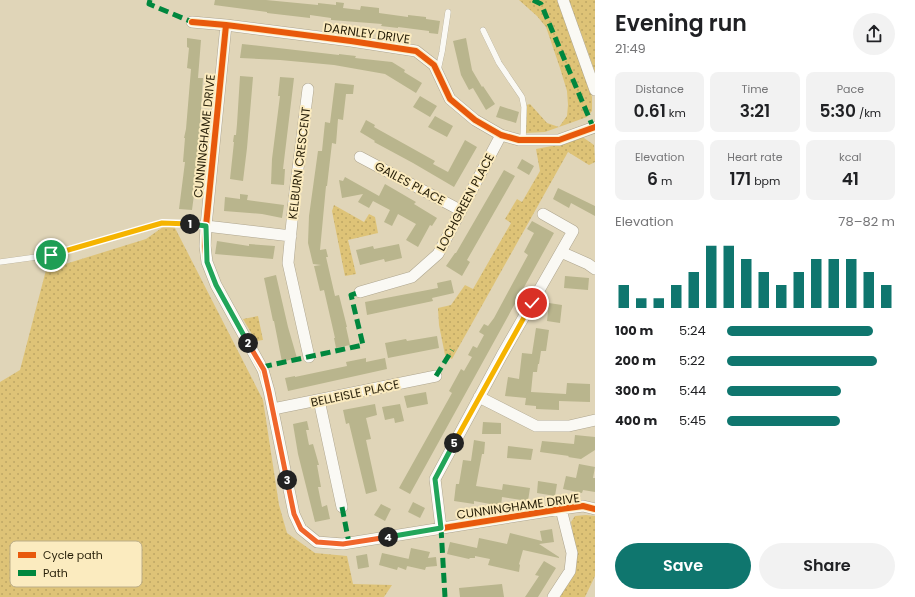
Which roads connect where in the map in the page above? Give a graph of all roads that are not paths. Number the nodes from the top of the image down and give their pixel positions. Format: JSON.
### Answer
{"nodes":[{"id":1,"x":563,"y":0,"type":"edge"},
{"id":2,"x":448,"y":12,"type":"dead end"},
{"id":3,"x":192,"y":22,"type":"dead end"},
{"id":4,"x":226,"y":25,"type":"junction"},
{"id":5,"x":484,"y":30,"type":"dead end"},
{"id":6,"x":438,"y":72,"type":"junction"},
{"id":7,"x":308,"y":89,"type":"dead end"},
{"id":8,"x":595,"y":90,"type":"edge"},
{"id":9,"x":595,"y":127,"type":"edge"},
{"id":10,"x":501,"y":135,"type":"junction"},
{"id":11,"x":523,"y":140,"type":"junction"},
{"id":12,"x":360,"y":157,"type":"dead end"},
{"id":13,"x":460,"y":210,"type":"junction"},
{"id":14,"x":543,"y":214,"type":"dead end"},
{"id":15,"x":206,"y":226,"type":"junction"},
{"id":16,"x":291,"y":236,"type":"junction"},
{"id":17,"x":561,"y":252,"type":"junction"},
{"id":18,"x":0,"y":262,"type":"edge"},
{"id":19,"x":595,"y":269,"type":"edge"},
{"id":20,"x":360,"y":292,"type":"dead end"},
{"id":21,"x":309,"y":357,"type":"dead end"},
{"id":22,"x":436,"y":376,"type":"dead end"},
{"id":23,"x":479,"y":397,"type":"junction"},
{"id":24,"x":319,"y":400,"type":"junction"},
{"id":25,"x":273,"y":409,"type":"junction"},
{"id":26,"x":595,"y":420,"type":"edge"},
{"id":27,"x":342,"y":507,"type":"dead end"},
{"id":28,"x":561,"y":509,"type":"junction"},
{"id":29,"x":595,"y":509,"type":"edge"},
{"id":30,"x":441,"y":528,"type":"junction"},
{"id":31,"x":553,"y":597,"type":"edge"}],
"edges":[{"from":1,"to":8,"type":"street"},
{"from":2,"to":6,"type":"lane"},
{"from":3,"to":4,"type":"street","name":"DARNLEY DRIVE"},
{"from":4,"to":6,"type":"street","name":"DARNLEY DRIVE"},
{"from":4,"to":15,"type":"street","name":"CUNNINGHAME DRIVE"},
{"from":5,"to":11,"type":"lane"},
{"from":6,"to":10,"type":"street","name":"DARNLEY DRIVE"},
{"from":7,"to":16,"type":"street","name":"KELBURN CRESCENT"},
{"from":9,"to":11,"type":"street","name":"DARNLEY DRIVE"},
{"from":10,"to":11,"type":"street","name":"DARNLEY DRIVE"},
{"from":10,"to":13,"type":"street","name":"LOCHGREEN PLACE"},
{"from":12,"to":13,"type":"street","name":"GAILES PLACE"},
{"from":13,"to":20,"type":"street","name":"LOCHGREEN PLACE"},
{"from":14,"to":17,"type":"street"},
{"from":15,"to":16,"type":"street","name":"KELBURN CRESCENT"},
{"from":15,"to":18,"type":"lane"},
{"from":15,"to":25,"type":"street","name":"CUNNINGHAME DRIVE"},
{"from":16,"to":21,"type":"street","name":"KELBURN CRESCENT"},
{"from":17,"to":19,"type":"street"},
{"from":17,"to":23,"type":"street"},
{"from":22,"to":24,"type":"street","name":"BELLEISLE PLACE"},
{"from":23,"to":26,"type":"street"},
{"from":23,"to":30,"type":"street"},
{"from":24,"to":25,"type":"street","name":"BELLEISLE PLACE"},
{"from":24,"to":27,"type":"street"},
{"from":25,"to":30,"type":"street","name":"CUNNINGHAME DRIVE"},
{"from":28,"to":29,"type":"street","name":"CUNNINGHAME DRIVE"},
{"from":28,"to":30,"type":"street","name":"CUNNINGHAME DRIVE"},
{"from":28,"to":31,"type":"street"}]}
